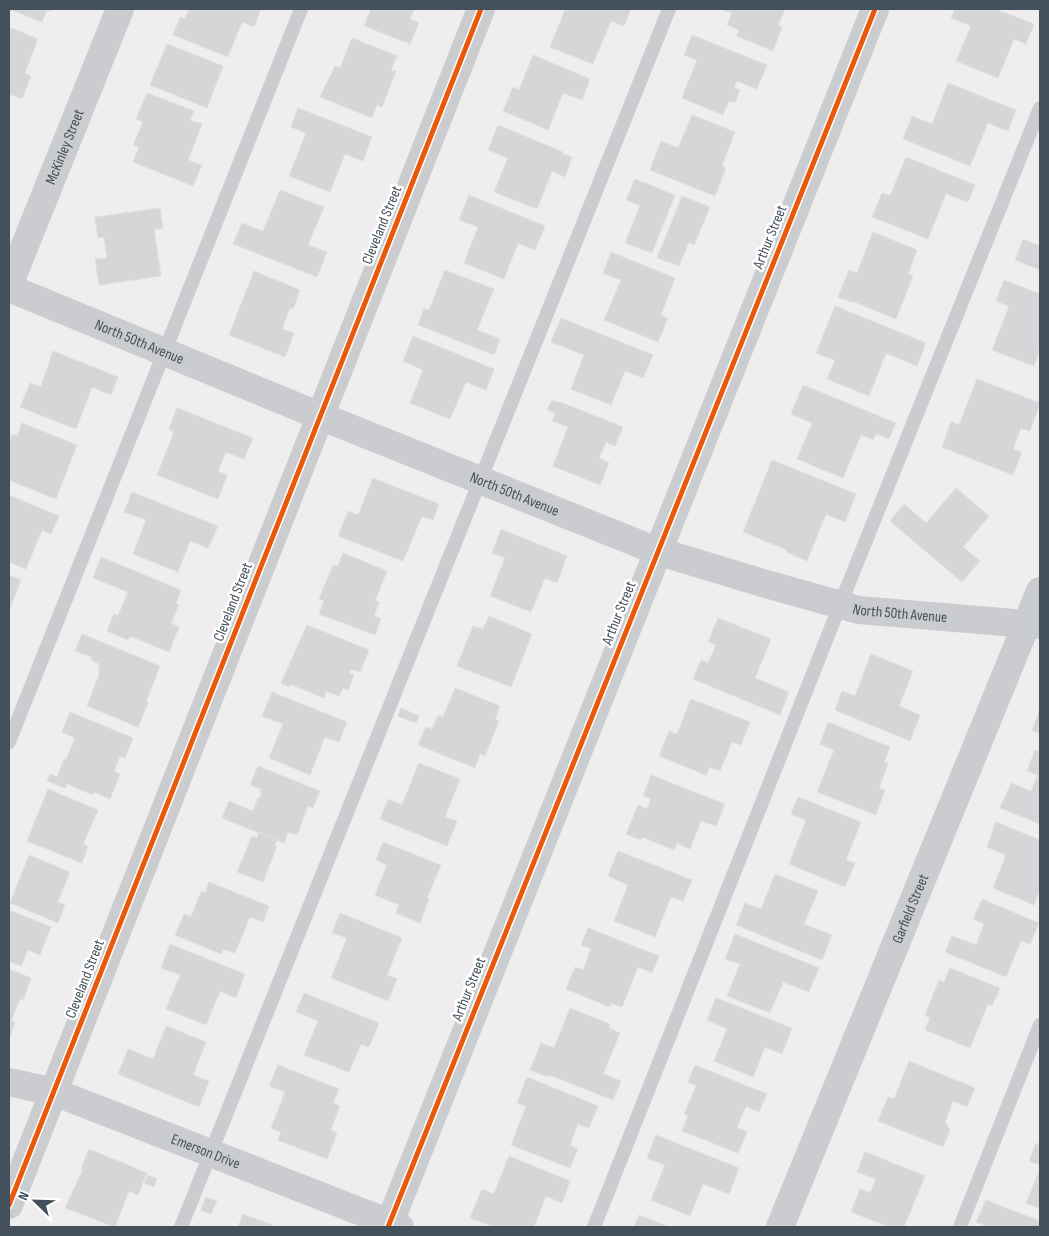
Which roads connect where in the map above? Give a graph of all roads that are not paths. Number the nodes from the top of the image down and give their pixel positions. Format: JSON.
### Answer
{"nodes":[{"id":1,"x":120,"y":9,"type":"edge"},
{"id":2,"x":301,"y":9,"type":"edge"},
{"id":3,"x":481,"y":9,"type":"edge"},
{"id":4,"x":669,"y":9,"type":"edge"},
{"id":5,"x":874,"y":9,"type":"edge"},
{"id":6,"x":1040,"y":108,"type":"edge"},
{"id":7,"x":9,"y":287,"type":"edge"},
{"id":8,"x":164,"y":352,"type":"junction"},
{"id":9,"x":320,"y":416,"type":"junction"},
{"id":10,"x":481,"y":480,"type":"junction"},
{"id":11,"x":658,"y":550,"type":"junction"},
{"id":12,"x":1040,"y":591,"type":"edge"},
{"id":13,"x":840,"y":605,"type":"junction"},
{"id":14,"x":1034,"y":625,"type":"edge"},
{"id":15,"x":9,"y":742,"type":"edge"},
{"id":16,"x":1040,"y":1025,"type":"edge"},
{"id":17,"x":9,"y":1082,"type":"edge"},
{"id":18,"x":54,"y":1092,"type":"junction"},
{"id":19,"x":210,"y":1154,"type":"junction"},
{"id":20,"x":9,"y":1205,"type":"edge"},
{"id":21,"x":392,"y":1226,"type":"edge"},
{"id":22,"x":180,"y":1227,"type":"edge"},
{"id":23,"x":594,"y":1227,"type":"edge"},
{"id":24,"x":780,"y":1227,"type":"edge"},
{"id":25,"x":960,"y":1227,"type":"edge"}],
"edges":[{"from":1,"to":7,"type":"street","name":"McKinley Street"},
{"from":2,"to":8,"type":"lane"},
{"from":3,"to":9,"type":"street","name":"Cleveland Street"},
{"from":4,"to":10,"type":"lane"},
{"from":5,"to":11,"type":"street","name":"Arthur Street"},
{"from":6,"to":13,"type":"lane"},
{"from":7,"to":8,"type":"street","name":"North 50th Avenue"},
{"from":8,"to":9,"type":"street","name":"North 50th Avenue"},
{"from":8,"to":15,"type":"lane"},
{"from":9,"to":10,"type":"street","name":"North 50th Avenue"},
{"from":9,"to":18,"type":"street","name":"Cleveland Street"},
{"from":10,"to":11,"type":"street","name":"North 50th Avenue"},
{"from":10,"to":19,"type":"lane"},
{"from":11,"to":13,"type":"street","name":"North 50th Avenue"},
{"from":11,"to":21,"type":"street","name":"Arthur Street"},
{"from":12,"to":14,"type":"street","name":"Garfield Street"},
{"from":13,"to":14,"type":"street","name":"North 50th Avenue"},
{"from":13,"to":23,"type":"lane"},
{"from":14,"to":24,"type":"street","name":"Garfield Street"},
{"from":16,"to":25,"type":"lane"},
{"from":17,"to":18,"type":"street","name":"Emerson Drive"},
{"from":18,"to":19,"type":"street","name":"Emerson Drive"},
{"from":18,"to":20,"type":"street","name":"Cleveland Street"},
{"from":19,"to":21,"type":"street","name":"Emerson Drive"},
{"from":19,"to":22,"type":"lane"}]}
